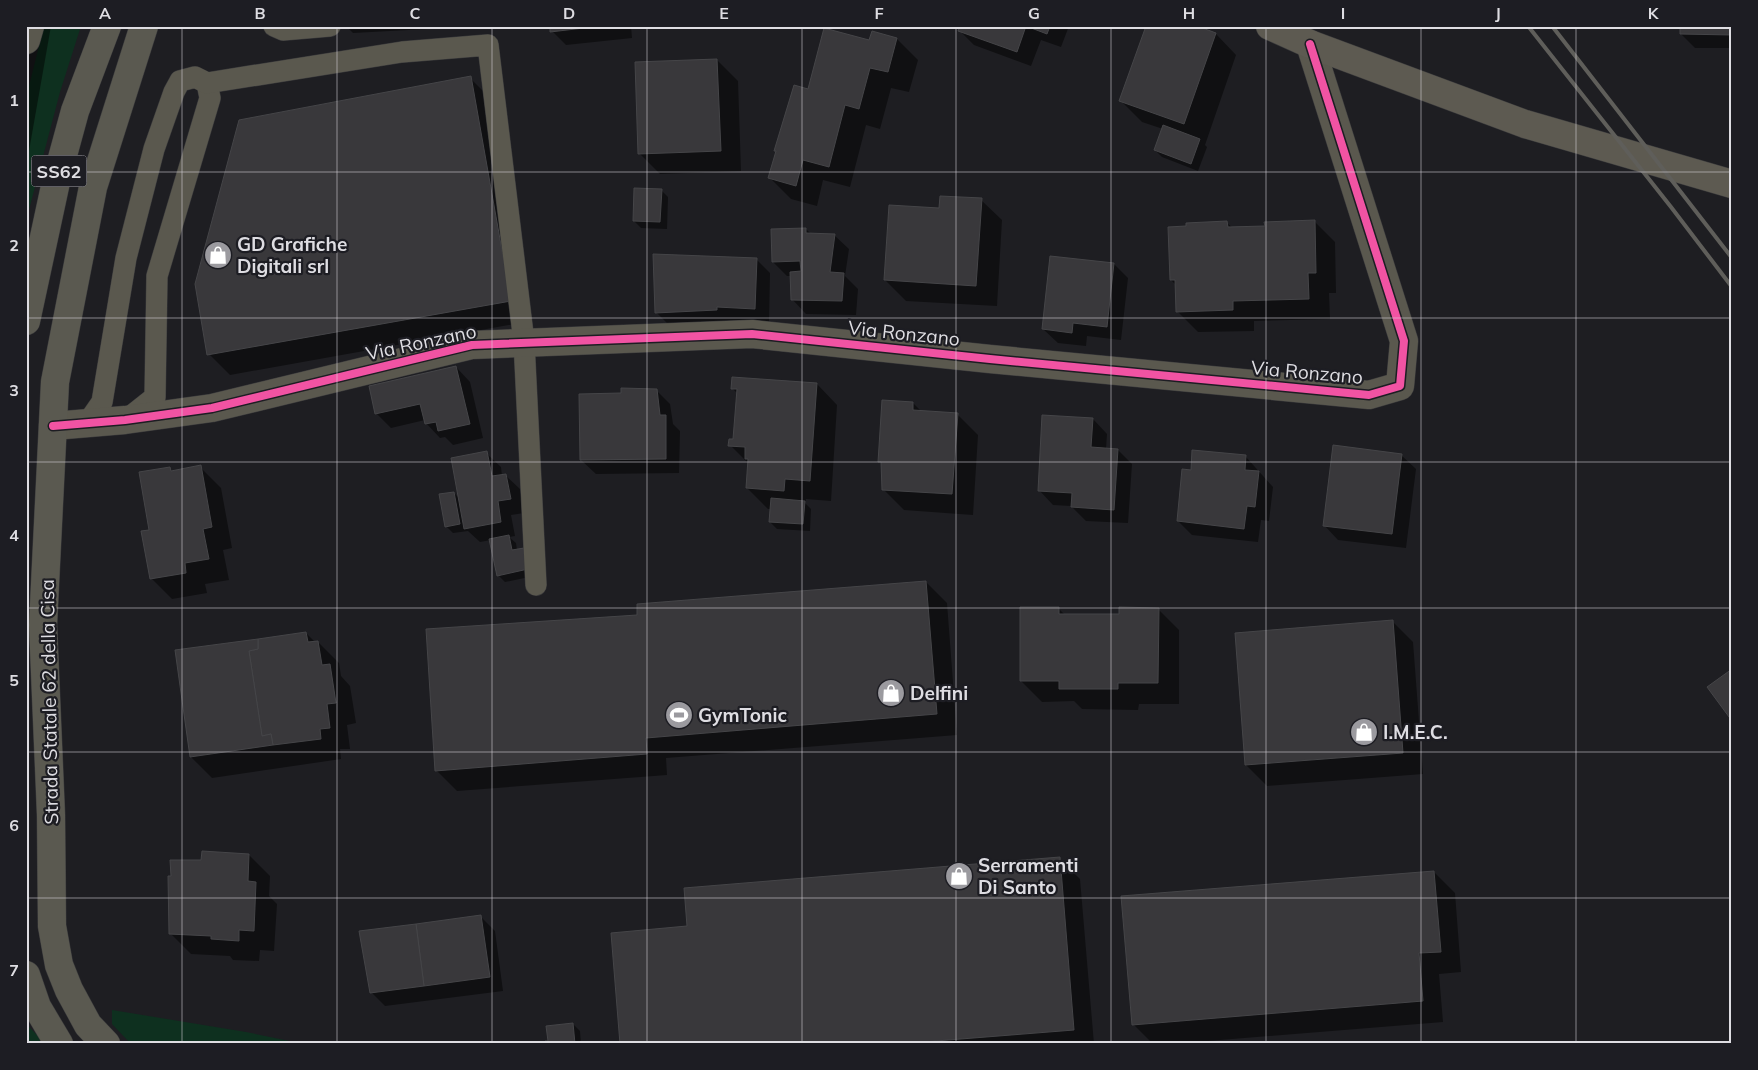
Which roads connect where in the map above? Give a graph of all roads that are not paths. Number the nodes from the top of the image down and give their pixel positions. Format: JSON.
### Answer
{"nodes":[{"id":1,"x":30,"y":26,"type":"edge"},
{"id":2,"x":107,"y":26,"type":"edge"},
{"id":3,"x":144,"y":26,"type":"edge"},
{"id":4,"x":274,"y":26,"type":"edge"},
{"id":5,"x":330,"y":26,"type":"edge"},
{"id":6,"x":1270,"y":26,"type":"edge"},
{"id":7,"x":26,"y":40,"type":"edge"},
{"id":8,"x":1310,"y":44,"type":"junction"},
{"id":9,"x":207,"y":83,"type":"junction"},
{"id":10,"x":1732,"y":184,"type":"edge"},
{"id":11,"x":26,"y":321,"type":"edge"},
{"id":12,"x":524,"y":342,"type":"junction"},
{"id":13,"x":125,"y":420,"type":"junction"},
{"id":14,"x":86,"y":425,"type":"junction"},
{"id":15,"x":53,"y":426,"type":"junction"},
{"id":16,"x":536,"y":585,"type":"dead end"},
{"id":17,"x":26,"y":975,"type":"edge"},
{"id":18,"x":31,"y":1006,"type":"edge"},
{"id":19,"x":58,"y":1044,"type":"edge"},
{"id":20,"x":106,"y":1044,"type":"edge"}],
"edges":[{"from":1,"to":7,"type":"street"},
{"from":2,"to":11,"type":"main road","number":"SS62"},
{"from":3,"to":15,"type":"main road","name":"Strada Statale 62 della Cisa"},
{"from":4,"to":5,"type":"lane"},
{"from":6,"to":8,"type":"main road"},
{"from":8,"to":10,"type":"main road"},
{"from":8,"to":12,"type":"street","name":"Via Ronzano"},
{"from":9,"to":12,"type":"lane"},
{"from":9,"to":13,"type":"lane"},
{"from":9,"to":14,"type":"lane"},
{"from":12,"to":13,"type":"street","name":"Via Ronzano"},
{"from":12,"to":16,"type":"lane"},
{"from":13,"to":14,"type":"street","name":"Via Ronzano"},
{"from":14,"to":15,"type":"street","name":"Via Ronzano"},
{"from":15,"to":20,"type":"main road","name":"Strada Statale 62 della Cisa"},
{"from":17,"to":18,"type":"main road"},
{"from":18,"to":19,"type":"main road"}]}
